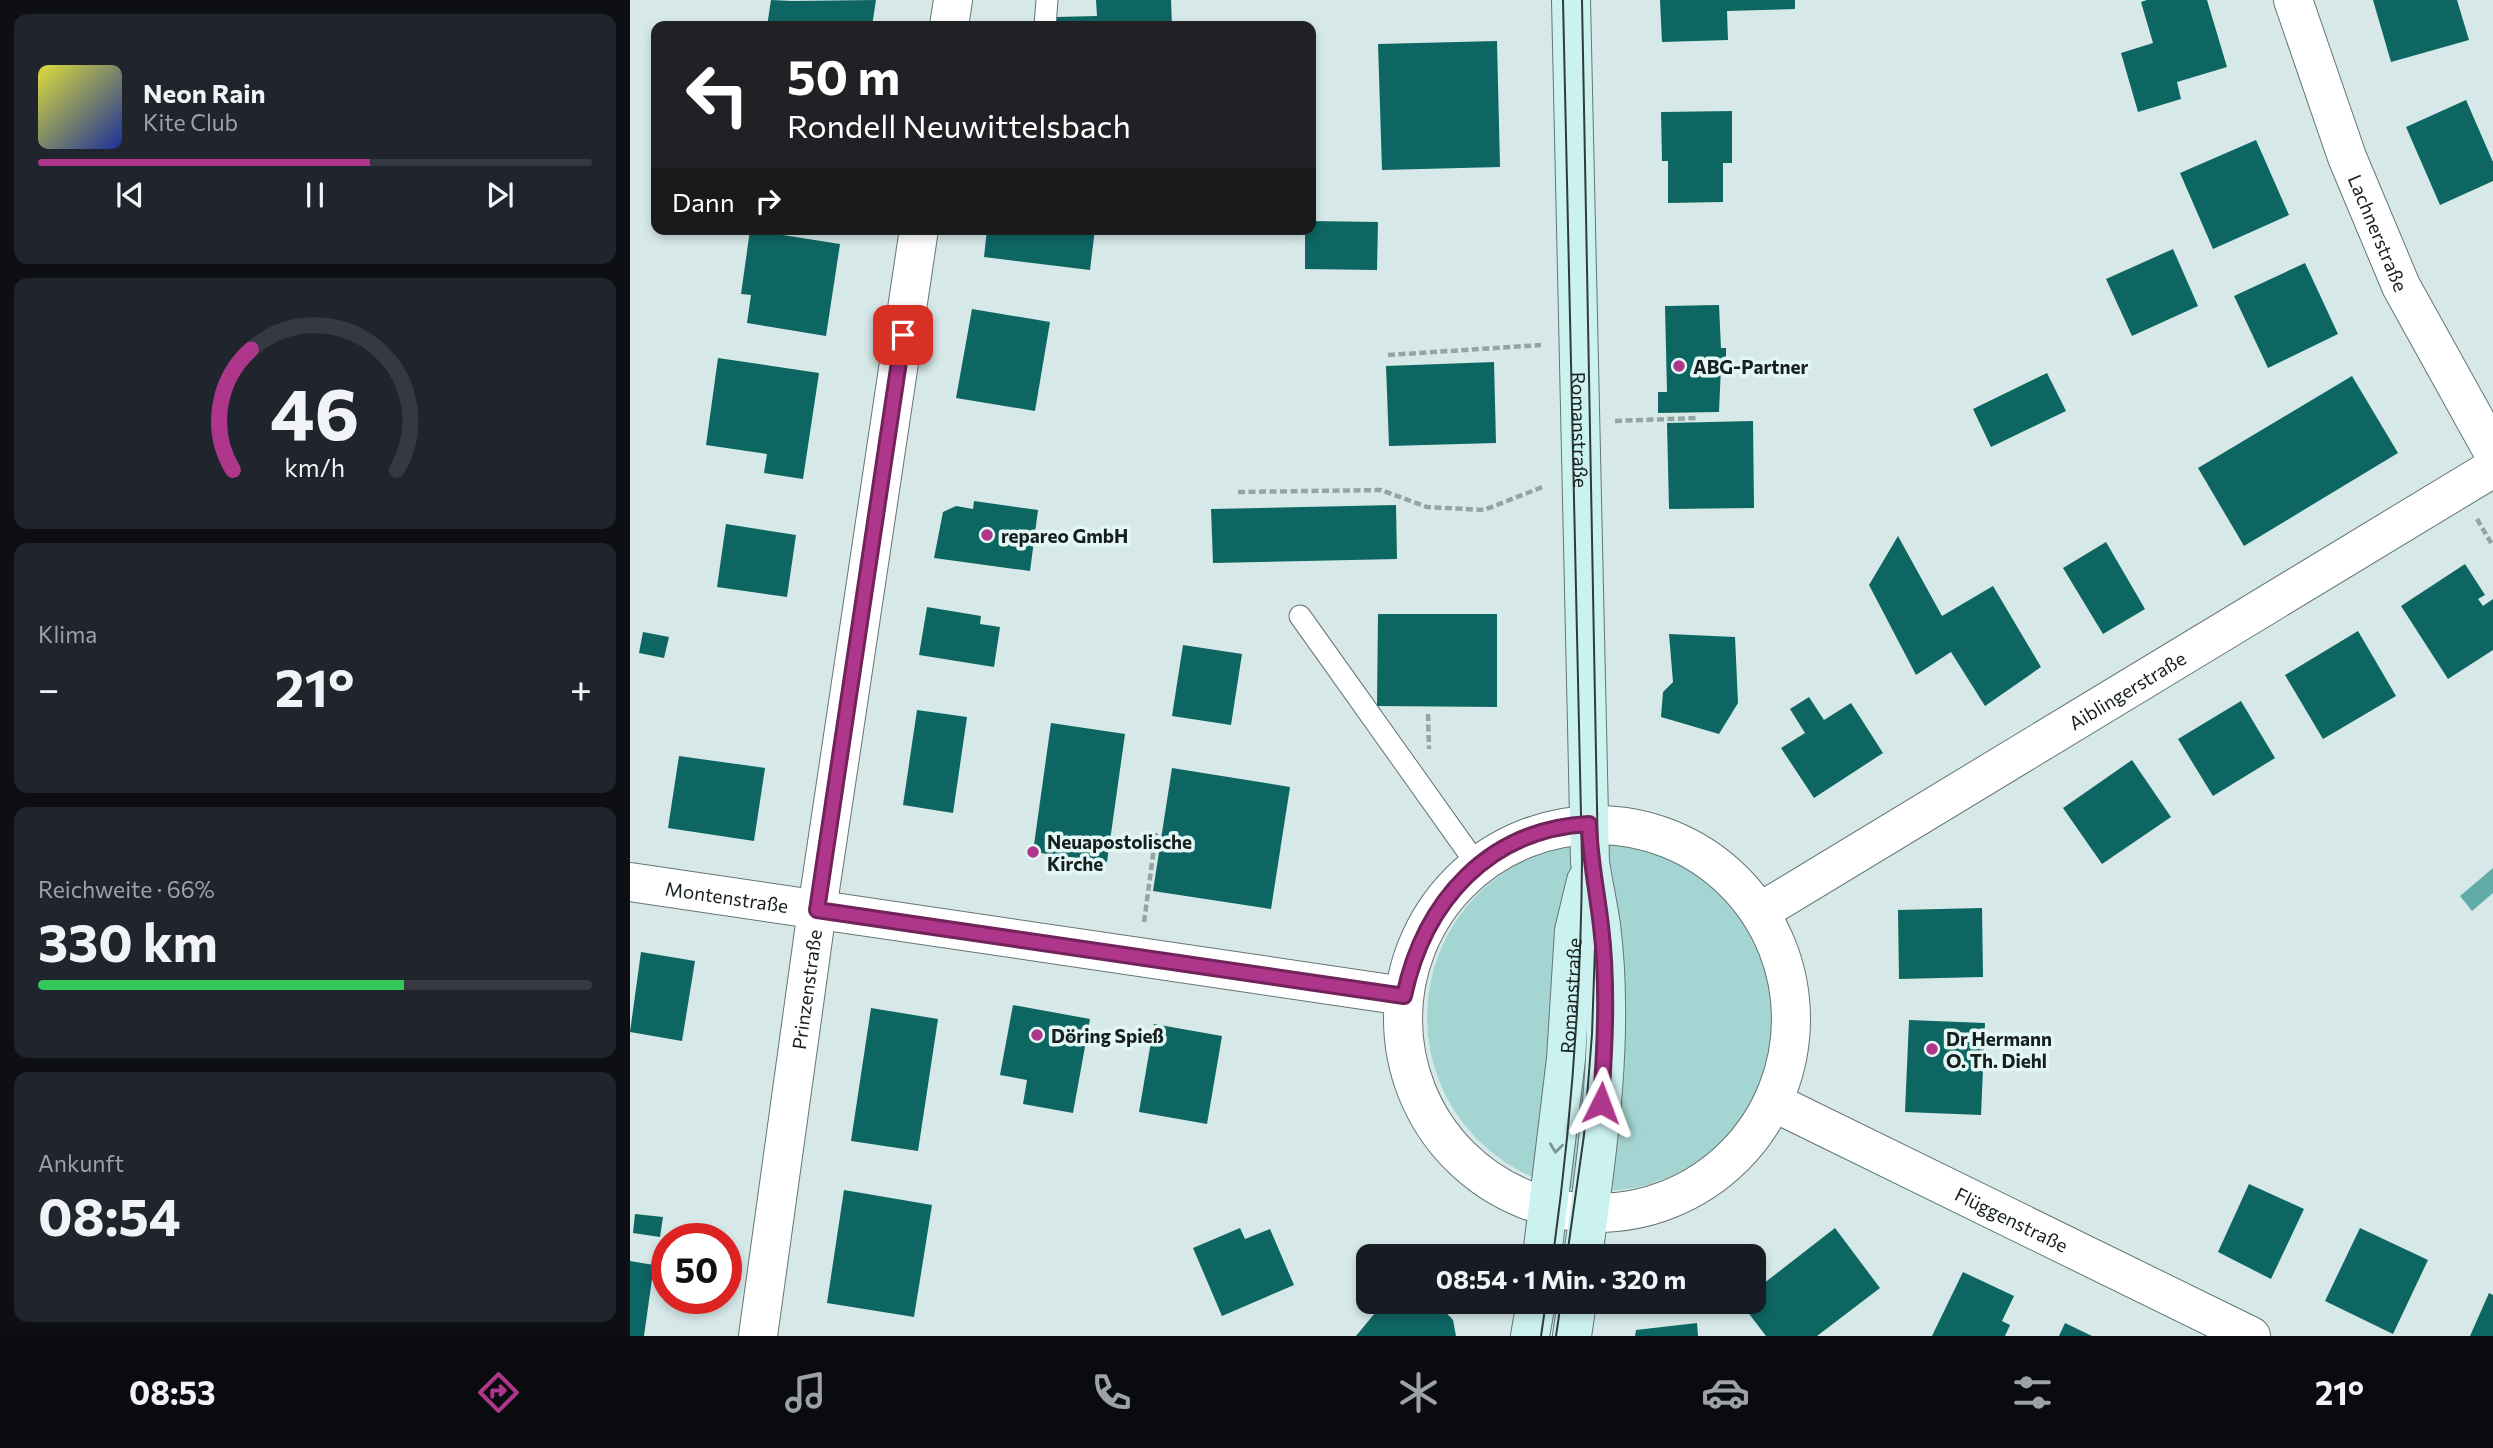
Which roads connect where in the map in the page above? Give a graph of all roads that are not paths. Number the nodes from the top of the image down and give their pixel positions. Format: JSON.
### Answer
{"nodes":[{"id":1,"x":953,"y":0,"type":"edge"},
{"id":2,"x":1047,"y":0,"type":"edge"},
{"id":3,"x":1571,"y":0,"type":"edge"},
{"id":4,"x":2293,"y":0,"type":"edge"},
{"id":5,"x":950,"y":21,"type":"edge"},
{"id":6,"x":1045,"y":21,"type":"edge"},
{"id":7,"x":918,"y":235,"type":"edge"},
{"id":8,"x":2493,"y":452,"type":"edge"},
{"id":9,"x":2493,"y":468,"type":"edge"},
{"id":10,"x":1300,"y":616,"type":"dead end"},
{"id":11,"x":1589,"y":824,"type":"junction"},
{"id":12,"x":1590,"y":862,"type":"junction"},
{"id":13,"x":1478,"y":866,"type":"junction"},
{"id":14,"x":630,"y":882,"type":"edge"},
{"id":15,"x":817,"y":910,"type":"junction"},
{"id":16,"x":1760,"y":912,"type":"junction"},
{"id":17,"x":1404,"y":996,"type":"junction"},
{"id":18,"x":1773,"y":1102,"type":"junction"},
{"id":19,"x":1549,"y":1208,"type":"junction"},
{"id":20,"x":1589,"y":1214,"type":"junction"},
{"id":21,"x":1544,"y":1244,"type":"edge"},
{"id":22,"x":1585,"y":1244,"type":"edge"},
{"id":23,"x":1534,"y":1314,"type":"edge"},
{"id":24,"x":1575,"y":1314,"type":"edge"},
{"id":25,"x":758,"y":1336,"type":"edge"},
{"id":26,"x":1531,"y":1336,"type":"edge"},
{"id":27,"x":1572,"y":1336,"type":"edge"},
{"id":28,"x":2251,"y":1336,"type":"edge"}],
"edges":[{"from":1,"to":5,"type":"street"},
{"from":2,"to":6,"type":"lane"},
{"from":3,"to":11,"type":"main road","name":"Romanstraße"},
{"from":4,"to":8,"type":"street","name":"Lachnerstraße"},
{"from":7,"to":15,"type":"street","name":"Prinzenstraße"},
{"from":9,"to":16,"type":"street","name":"Aiblingerstraße"},
{"from":10,"to":13,"type":"lane"},
{"from":11,"to":12,"type":"main road","name":"Romanstraße"},
{"from":11,"to":13,"type":"street"},
{"from":11,"to":16,"type":"street"},
{"from":12,"to":19,"type":"main road","name":"Romanstraße","one_way":true},
{"from":12,"to":20,"type":"main road","name":"Romanstraße"},
{"from":13,"to":17,"type":"street"},
{"from":14,"to":15,"type":"street","name":"Montenstraße"},
{"from":15,"to":17,"type":"street","name":"Montenstraße"},
{"from":15,"to":25,"type":"street","name":"Prinzenstraße"},
{"from":16,"to":18,"type":"street"},
{"from":17,"to":19,"type":"street"},
{"from":18,"to":20,"type":"street"},
{"from":18,"to":28,"type":"street","name":"Flüggenstraße"},
{"from":19,"to":20,"type":"street"},
{"from":19,"to":21,"type":"main road","name":"Romanstraße"},
{"from":20,"to":22,"type":"main road","name":"Romanstraße"},
{"from":23,"to":26,"type":"main road"},
{"from":24,"to":27,"type":"main road"}]}
